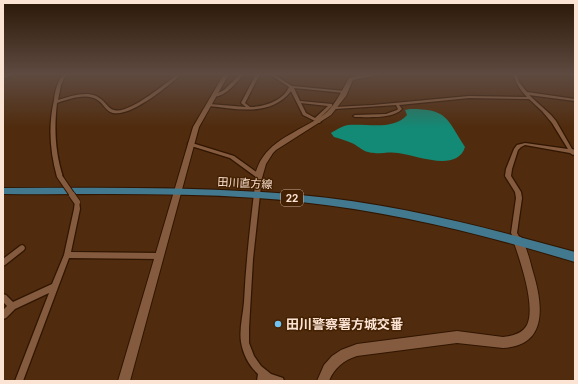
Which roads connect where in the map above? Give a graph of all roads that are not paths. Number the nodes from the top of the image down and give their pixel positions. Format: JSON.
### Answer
{"nodes":[{"id":1,"x":57,"y":92,"type":"edge"},
{"id":2,"x":155,"y":92,"type":"edge"},
{"id":3,"x":217,"y":92,"type":"edge"},
{"id":4,"x":223,"y":92,"type":"edge"},
{"id":5,"x":249,"y":92,"type":"edge"},
{"id":6,"x":289,"y":92,"type":"edge"},
{"id":7,"x":293,"y":92,"type":"edge"},
{"id":8,"x":345,"y":92,"type":"edge"},
{"id":9,"x":525,"y":93,"type":"joint"},
{"id":10,"x":215,"y":96,"type":"junction"},
{"id":11,"x":529,"y":98,"type":"junction"},
{"id":12,"x":575,"y":100,"type":"edge"},
{"id":13,"x":56,"y":102,"type":"junction"},
{"id":14,"x":298,"y":102,"type":"junction"},
{"id":15,"x":397,"y":104,"type":"junction"},
{"id":16,"x":209,"y":105,"type":"junction"},
{"id":17,"x":371,"y":106,"type":"junction"},
{"id":18,"x":248,"y":108,"type":"junction"},
{"id":19,"x":335,"y":108,"type":"junction"},
{"id":20,"x":377,"y":115,"type":"junction"},
{"id":21,"x":355,"y":116,"type":"dead end"},
{"id":22,"x":317,"y":121,"type":"junction"},
{"id":23,"x":190,"y":144,"type":"junction"},
{"id":24,"x":574,"y":153,"type":"edge"},
{"id":25,"x":259,"y":176,"type":"junction"},
{"id":26,"x":3,"y":187,"type":"edge"},
{"id":27,"x":177,"y":190,"type":"junction"},
{"id":28,"x":3,"y":191,"type":"edge"},
{"id":29,"x":257,"y":192,"type":"junction"},
{"id":30,"x":516,"y":236,"type":"junction"},
{"id":31,"x":22,"y":248,"type":"dead end"},
{"id":32,"x":575,"y":251,"type":"edge"},
{"id":33,"x":67,"y":255,"type":"junction"},
{"id":34,"x":158,"y":256,"type":"junction"},
{"id":35,"x":575,"y":257,"type":"edge"},
{"id":36,"x":3,"y":263,"type":"edge"},
{"id":37,"x":54,"y":287,"type":"junction"},
{"id":38,"x":3,"y":297,"type":"edge"},
{"id":39,"x":12,"y":306,"type":"junction"},
{"id":40,"x":3,"y":315,"type":"edge"},
{"id":41,"x":261,"y":377,"type":"edge"},
{"id":42,"x":19,"y":381,"type":"edge"},
{"id":43,"x":124,"y":381,"type":"edge"},
{"id":44,"x":280,"y":381,"type":"edge"},
{"id":45,"x":323,"y":381,"type":"edge"}],
"edges":[{"from":1,"to":13,"type":"street"},
{"from":2,"to":13,"type":"street"},
{"from":3,"to":10,"type":"street"},
{"from":4,"to":10,"type":"street"},
{"from":5,"to":18,"type":"street"},
{"from":6,"to":18,"type":"street"},
{"from":7,"to":14,"type":"street"},
{"from":8,"to":19,"type":"street"},
{"from":9,"to":11,"type":"street"},
{"from":9,"to":12,"type":"street"},
{"from":10,"to":16,"type":"street"},
{"from":11,"to":15,"type":"street"},
{"from":11,"to":24,"type":"street"},
{"from":13,"to":33,"type":"street","bridge":true},
{"from":14,"to":22,"type":"street"},
{"from":14,"to":22,"type":"street"},
{"from":15,"to":17,"type":"street"},
{"from":15,"to":20,"type":"street"},
{"from":16,"to":18,"type":"street"},
{"from":16,"to":23,"type":"street"},
{"from":17,"to":19,"type":"street"},
{"from":17,"to":20,"type":"street"},
{"from":19,"to":22,"type":"street"},
{"from":20,"to":21,"type":"street"},
{"from":22,"to":25,"type":"street"},
{"from":23,"to":25,"type":"street"},
{"from":23,"to":27,"type":"street"},
{"from":24,"to":30,"type":"street"},
{"from":25,"to":29,"type":"street"},
{"from":26,"to":27,"type":"main road","name":"田川直方線","number":"22"},
{"from":27,"to":28,"type":"main road","name":"田川直方線","number":"22"},
{"from":27,"to":29,"type":"main road","name":"田川直方線","number":"22"},
{"from":27,"to":34,"type":"street"},
{"from":29,"to":30,"type":"main road","name":"田川直方線","number":"22"},
{"from":29,"to":41,"type":"street"},
{"from":30,"to":32,"type":"main road","name":"田川直方線","number":"22"},
{"from":30,"to":35,"type":"main road","name":"田川直方線","number":"22"},
{"from":30,"to":45,"type":"street"},
{"from":31,"to":36,"type":"street"},
{"from":33,"to":34,"type":"street"},
{"from":33,"to":37,"type":"street"},
{"from":34,"to":43,"type":"street"},
{"from":37,"to":39,"type":"street"},
{"from":37,"to":42,"type":"street"},
{"from":38,"to":39,"type":"street"},
{"from":39,"to":40,"type":"street"},
{"from":41,"to":44,"type":"street"}]}
